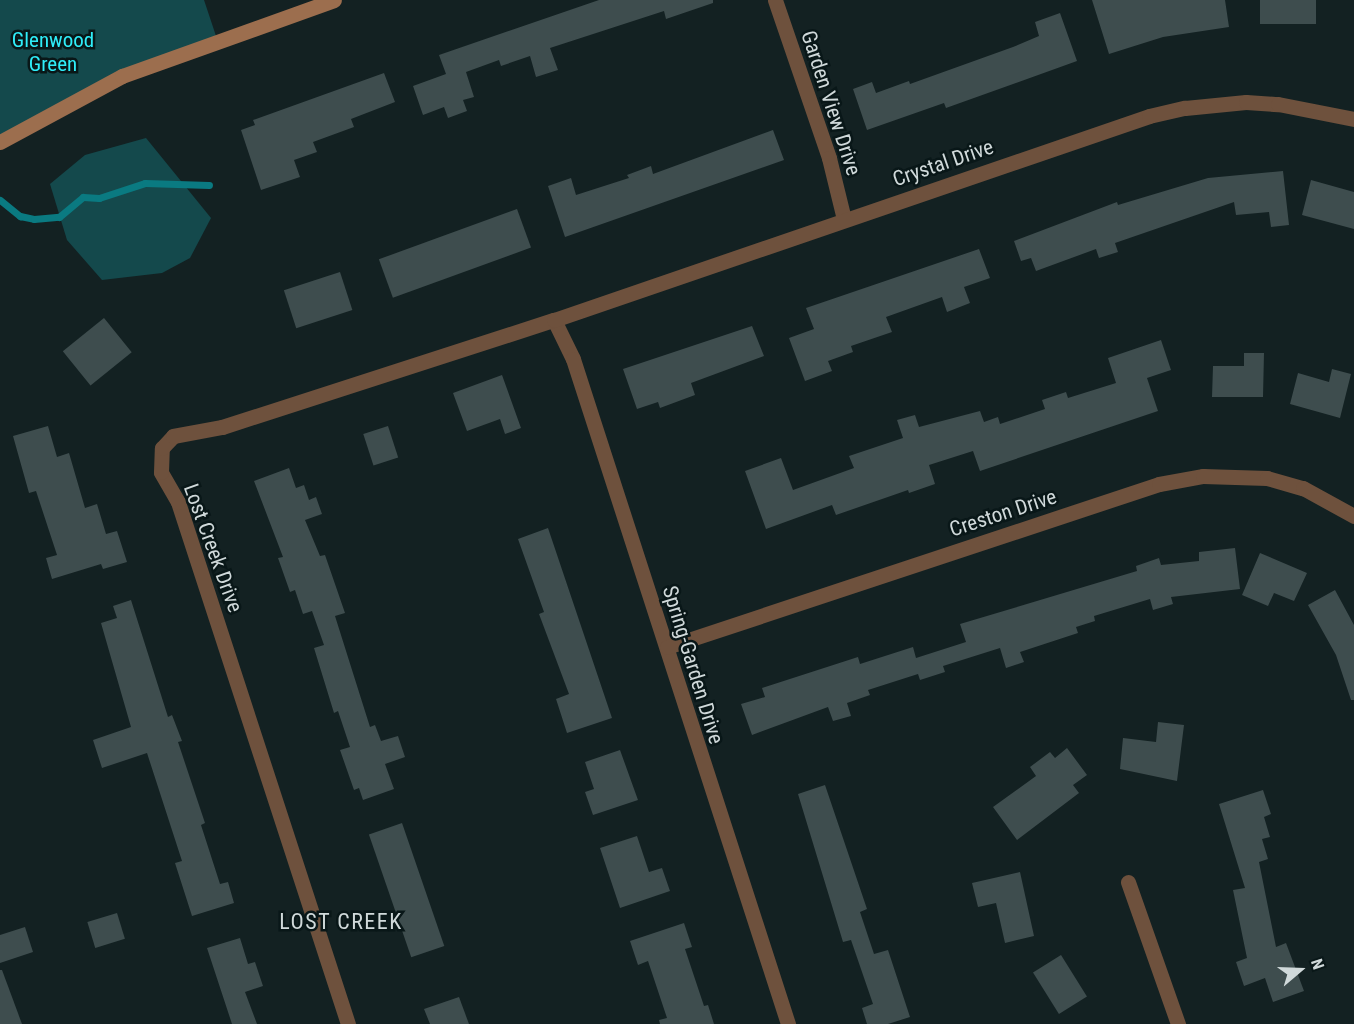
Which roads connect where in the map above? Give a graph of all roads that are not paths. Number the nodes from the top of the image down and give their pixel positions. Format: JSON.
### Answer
{"nodes":[{"id":1,"x":334,"y":0,"type":"edge"},
{"id":2,"x":776,"y":0,"type":"edge"},
{"id":3,"x":1354,"y":119,"type":"edge"},
{"id":4,"x":0,"y":142,"type":"edge"},
{"id":5,"x":844,"y":219,"type":"junction"},
{"id":6,"x":554,"y":320,"type":"junction"},
{"id":7,"x":1354,"y":516,"type":"edge"},
{"id":8,"x":667,"y":647,"type":"junction"},
{"id":9,"x":1128,"y":882,"type":"dead end"},
{"id":10,"x":348,"y":1024,"type":"edge"},
{"id":11,"x":788,"y":1024,"type":"edge"},
{"id":12,"x":1178,"y":1024,"type":"edge"}],
"edges":[{"from":1,"to":4,"type":"street"},
{"from":2,"to":5,"type":"street","name":"Garden View Drive"},
{"from":3,"to":5,"type":"street","name":"Crystal Drive"},
{"from":5,"to":6,"type":"street","name":"Crystal Drive"},
{"from":6,"to":8,"type":"street","name":"Spring-Garden Drive"},
{"from":6,"to":10,"type":"street","name":"Lost Creek Drive"},
{"from":7,"to":8,"type":"street","name":"Creston Drive"},
{"from":8,"to":11,"type":"street","name":"Spring-Garden Drive"},
{"from":9,"to":12,"type":"street"}]}
